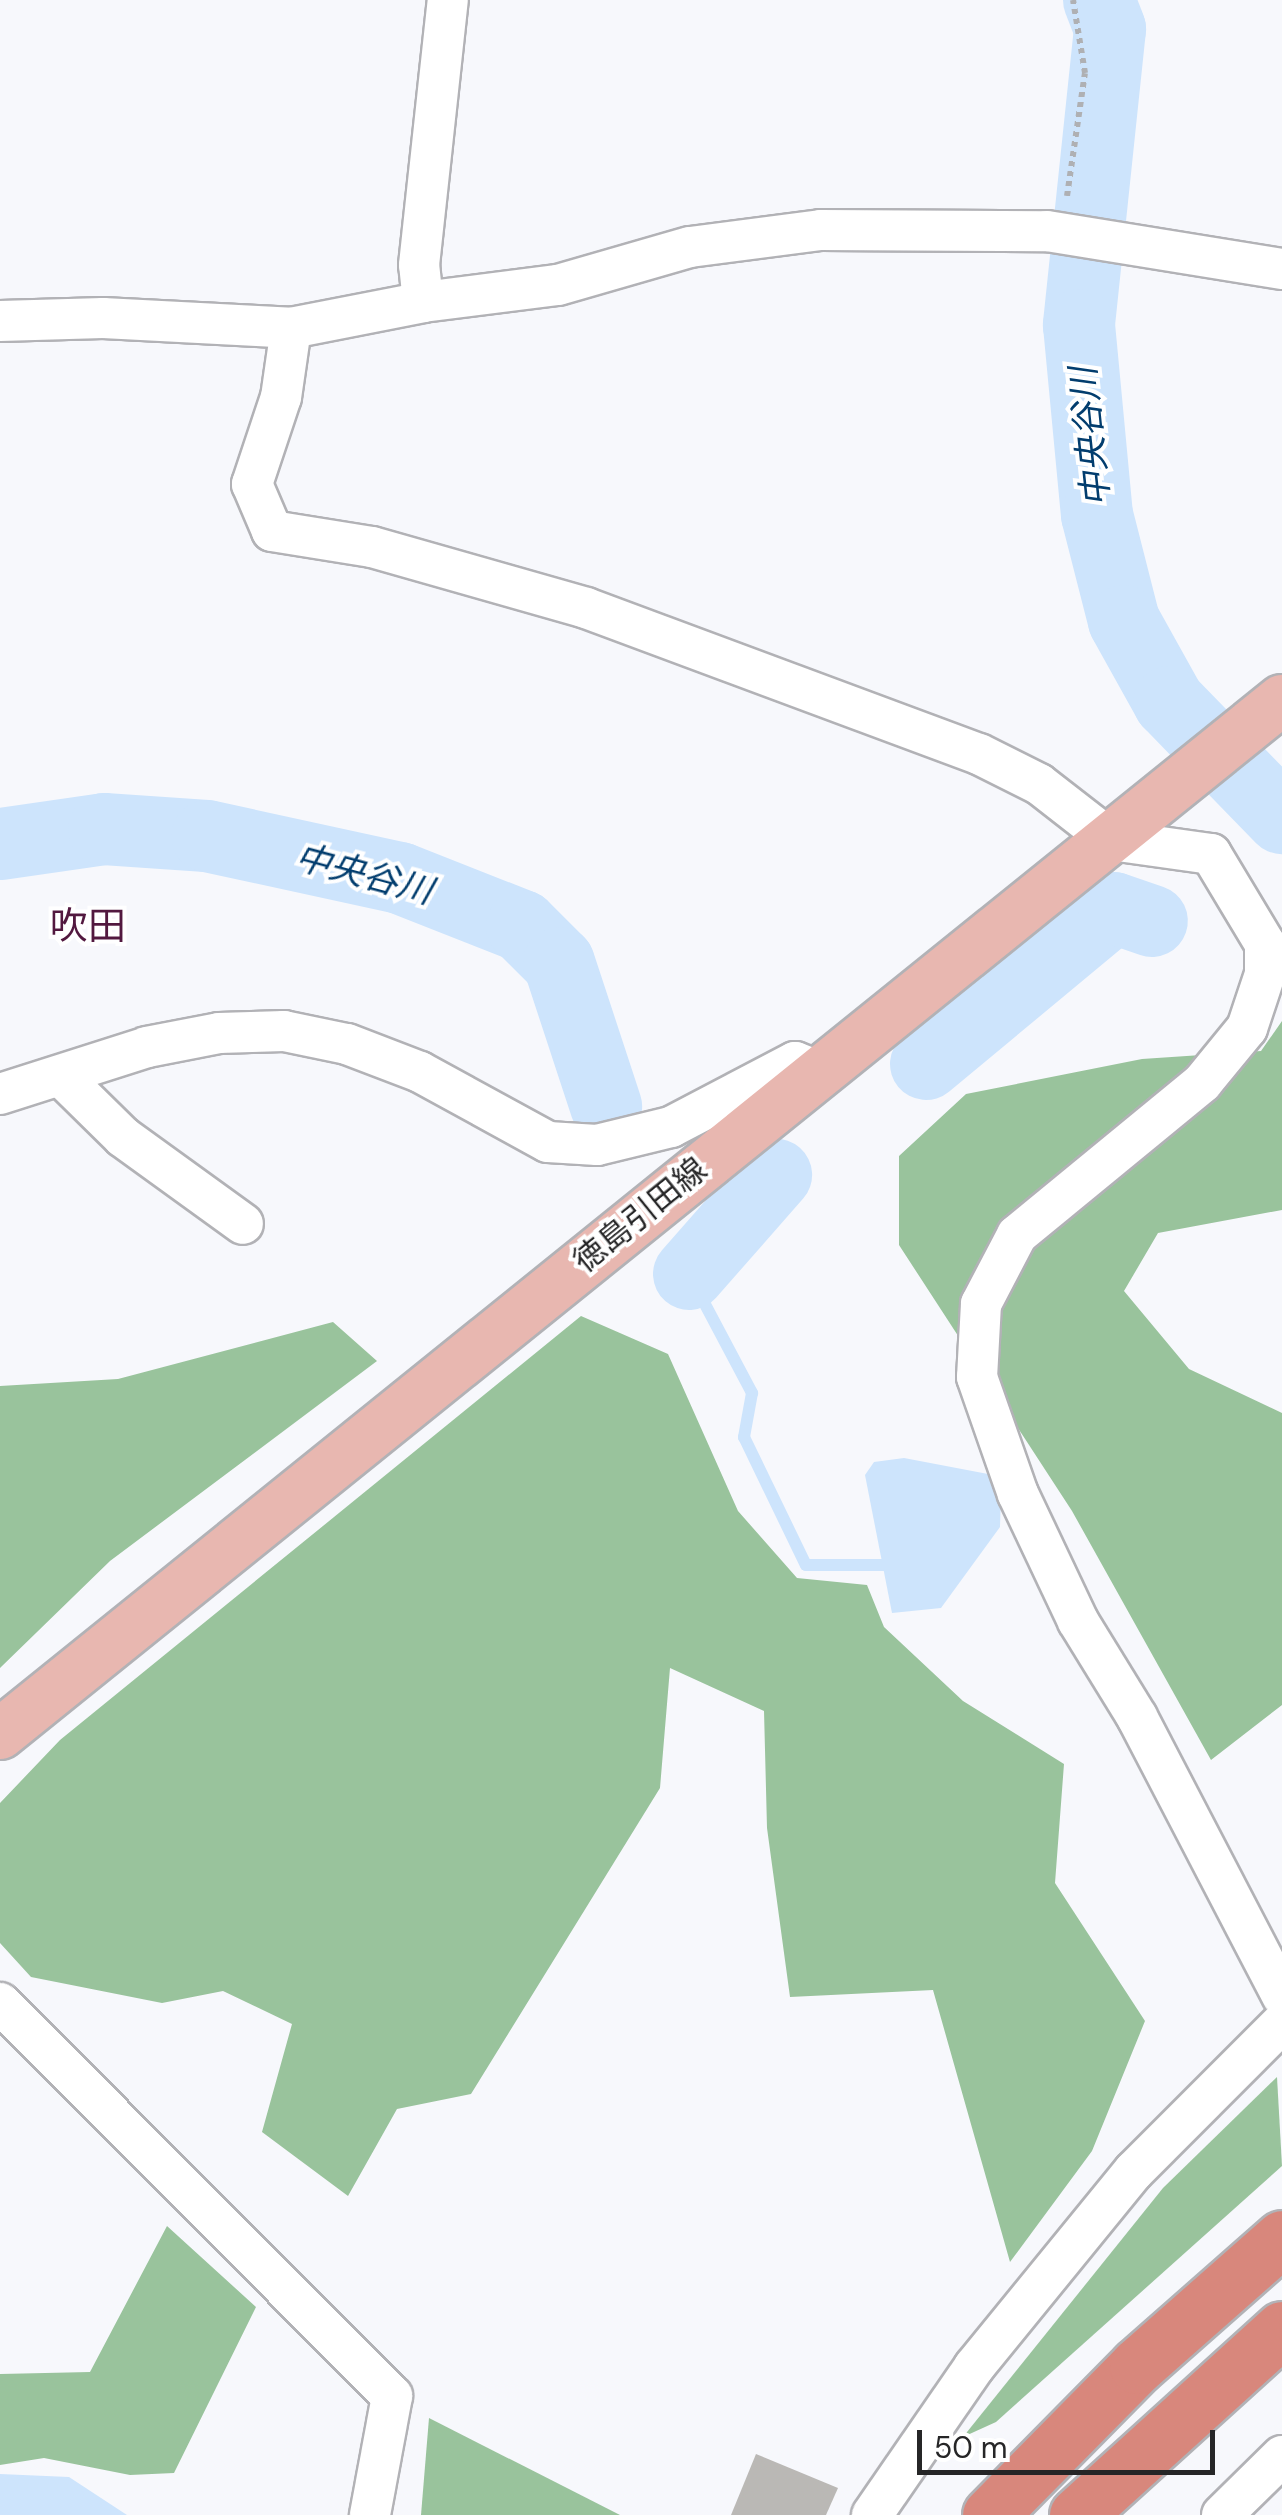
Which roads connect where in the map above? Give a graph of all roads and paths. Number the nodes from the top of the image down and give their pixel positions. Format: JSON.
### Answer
{"nodes":[{"id":1,"x":448,"y":0,"type":"edge"},
{"id":2,"x":1073,"y":0,"type":"edge"},
{"id":3,"x":1062,"y":234,"type":"junction"},
{"id":4,"x":1282,"y":269,"type":"edge"},
{"id":5,"x":423,"y":302,"type":"junction"},
{"id":6,"x":0,"y":321,"type":"edge"},
{"id":7,"x":291,"y":328,"type":"junction"},
{"id":8,"x":1266,"y":713,"type":"edge"},
{"id":9,"x":1111,"y":840,"type":"junction"},
{"id":10,"x":818,"y":1071,"type":"junction"},
{"id":11,"x":60,"y":1076,"type":"junction"},
{"id":12,"x":0,"y":1094,"type":"edge"},
{"id":13,"x":243,"y":1224,"type":"dead end"},
{"id":14,"x":0,"y":1734,"type":"edge"},
{"id":15,"x":1282,"y":1995,"type":"edge"},
{"id":16,"x":0,"y":2003,"type":"edge"},
{"id":17,"x":1282,"y":2023,"type":"edge"},
{"id":18,"x":1282,"y":2238,"type":"edge"},
{"id":19,"x":1282,"y":2329,"type":"edge"},
{"id":20,"x":1282,"y":2456,"type":"edge"},
{"id":21,"x":370,"y":2515,"type":"edge"},
{"id":22,"x":872,"y":2515,"type":"edge"},
{"id":23,"x":990,"y":2515,"type":"edge"},
{"id":24,"x":1077,"y":2515,"type":"edge"},
{"id":25,"x":1222,"y":2515,"type":"edge"}],
"edges":[{"from":1,"to":5,"type":"street"},
{"from":2,"to":3,"type":"path"},
{"from":3,"to":4,"type":"street"},
{"from":3,"to":5,"type":"street"},
{"from":5,"to":7,"type":"street"},
{"from":6,"to":7,"type":"street"},
{"from":7,"to":9,"type":"street"},
{"from":8,"to":9,"type":"main road","name":"徳島引田線"},
{"from":9,"to":10,"type":"main road","name":"徳島引田線"},
{"from":9,"to":15,"type":"street"},
{"from":10,"to":11,"type":"street"},
{"from":10,"to":14,"type":"main road","name":"徳島引田線"},
{"from":11,"to":12,"type":"street"},
{"from":11,"to":13,"type":"street"},
{"from":16,"to":21,"type":"street"},
{"from":17,"to":22,"type":"street"},
{"from":18,"to":23,"type":"highway"},
{"from":19,"to":24,"type":"highway"},
{"from":20,"to":25,"type":"street"}]}
